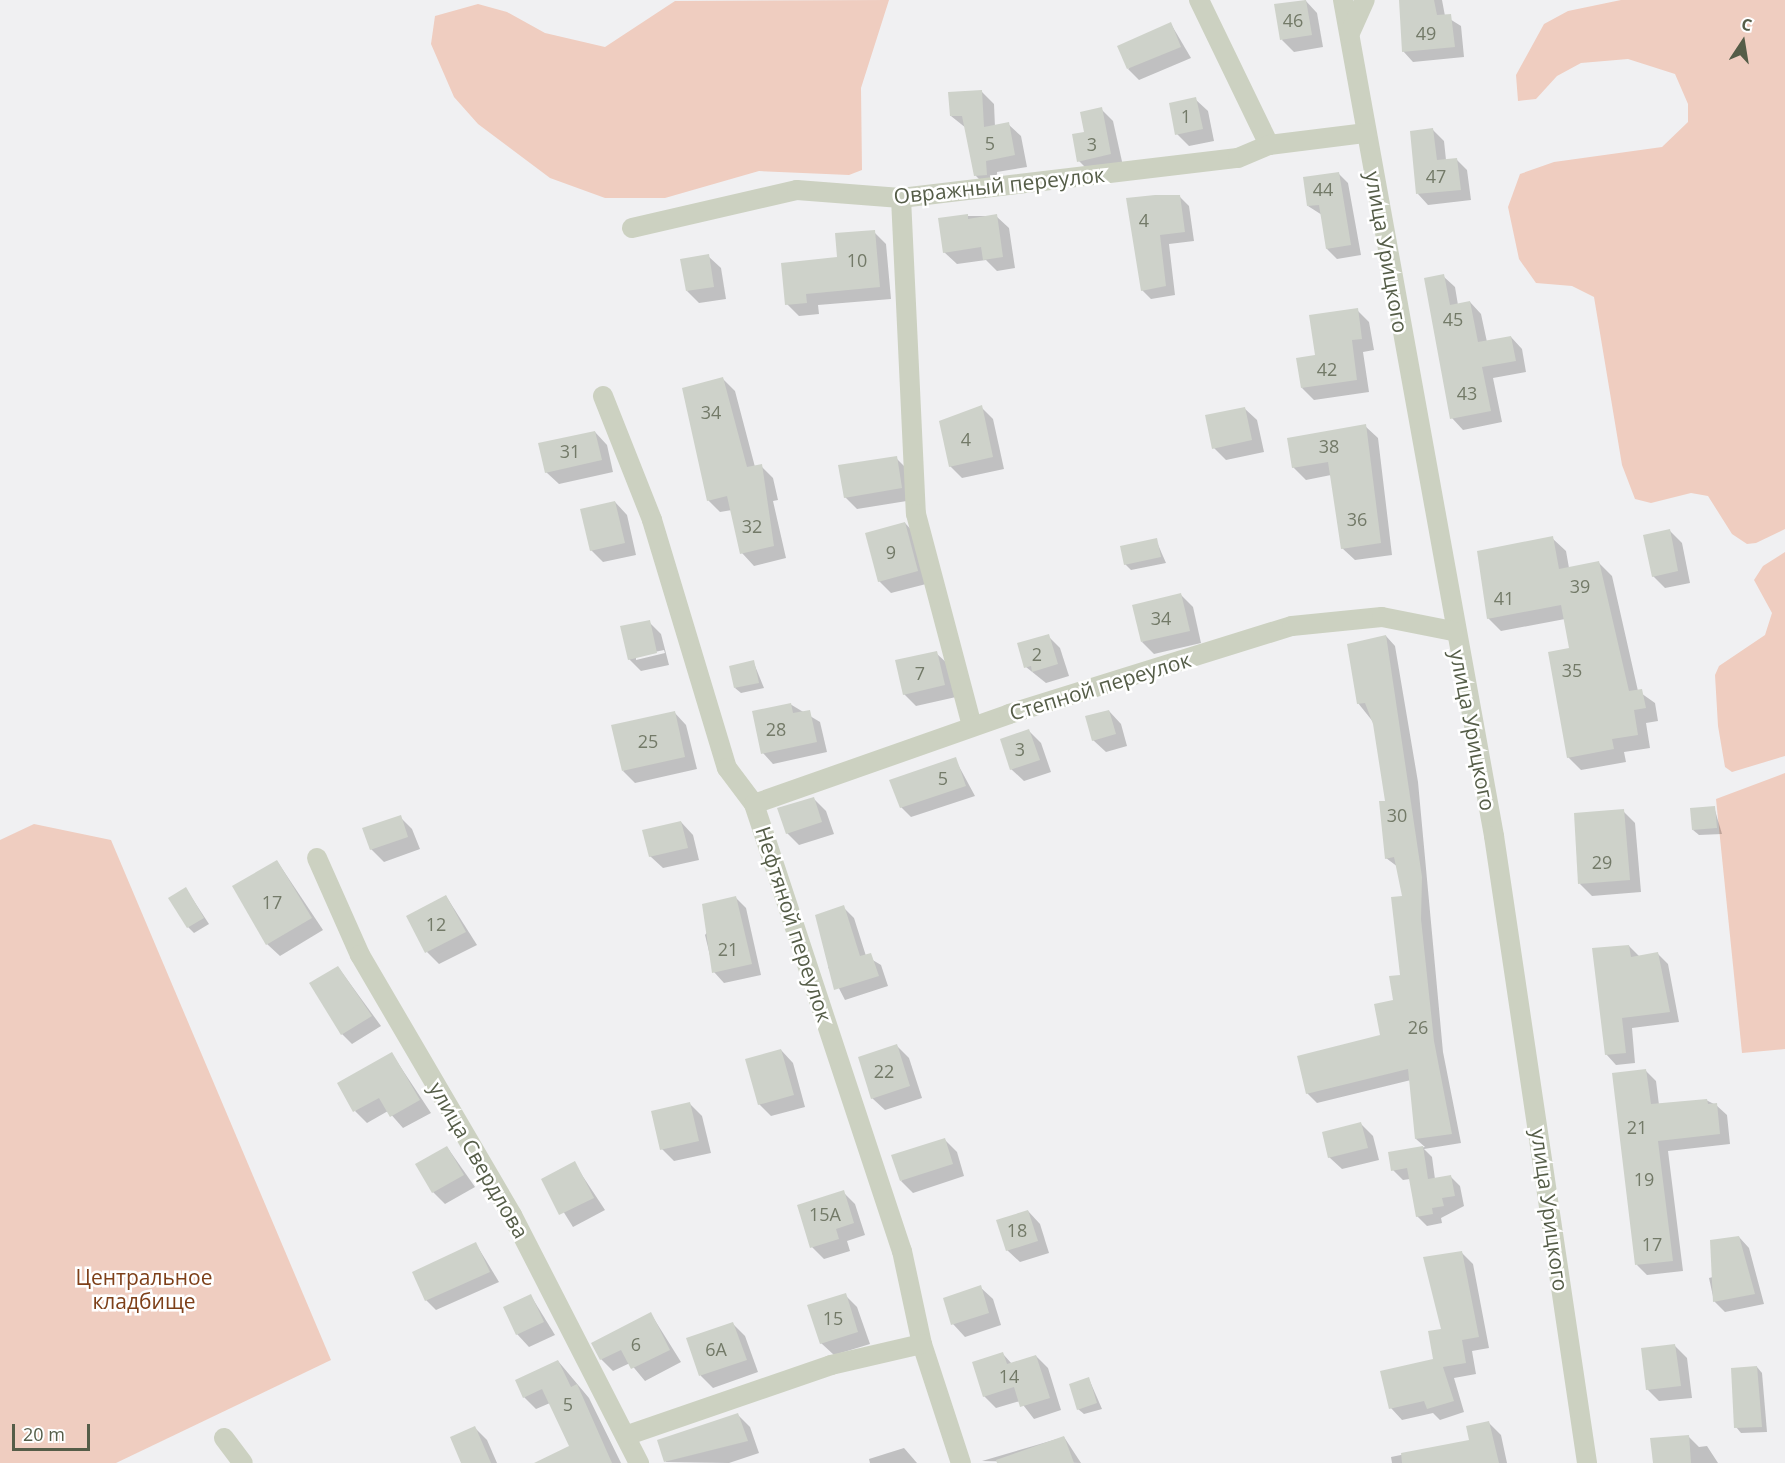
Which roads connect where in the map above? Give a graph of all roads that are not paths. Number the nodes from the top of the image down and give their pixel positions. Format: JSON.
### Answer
{"nodes":[{"id":1,"x":1199,"y":0,"type":"edge"},
{"id":2,"x":1343,"y":0,"type":"edge"},
{"id":3,"x":1365,"y":0,"type":"edge"},
{"id":4,"x":1350,"y":33,"type":"junction"},
{"id":5,"x":1366,"y":133,"type":"junction"},
{"id":6,"x":1269,"y":145,"type":"junction"},
{"id":7,"x":901,"y":198,"type":"junction"},
{"id":8,"x":632,"y":228,"type":"dead end"},
{"id":9,"x":603,"y":396,"type":"dead end"},
{"id":10,"x":1453,"y":631,"type":"junction"},
{"id":11,"x":972,"y":726,"type":"junction"},
{"id":12,"x":754,"y":804,"type":"junction"},
{"id":13,"x":317,"y":858,"type":"dead end"},
{"id":14,"x":922,"y":1344,"type":"junction"},
{"id":15,"x":627,"y":1435,"type":"junction"},
{"id":16,"x":224,"y":1438,"type":"dead end"},
{"id":17,"x":243,"y":1463,"type":"edge"},
{"id":18,"x":639,"y":1463,"type":"edge"},
{"id":19,"x":961,"y":1463,"type":"edge"},
{"id":20,"x":1587,"y":1463,"type":"edge"}],
"edges":[{"from":1,"to":6,"type":"street"},
{"from":2,"to":4,"type":"street","name":"улица Урицкого"},
{"from":3,"to":4,"type":"street"},
{"from":4,"to":5,"type":"street","name":"улица Урицкого"},
{"from":5,"to":6,"type":"street","name":"Овражный переулок"},
{"from":5,"to":10,"type":"street","name":"улица Урицкого"},
{"from":6,"to":7,"type":"street","name":"Овражный переулок"},
{"from":7,"to":8,"type":"street","name":"Овражный переулок"},
{"from":7,"to":11,"type":"street"},
{"from":9,"to":12,"type":"street","name":"Нефтяной переулок"},
{"from":10,"to":11,"type":"street","name":"Степной переулок"},
{"from":10,"to":20,"type":"street","name":"улица Урицкого"},
{"from":11,"to":12,"type":"street","name":"Степной переулок"},
{"from":12,"to":14,"type":"street","name":"Нефтяной переулок"},
{"from":13,"to":15,"type":"street","name":"улица Свердлова"},
{"from":14,"to":15,"type":"street"},
{"from":14,"to":19,"type":"street","name":"Нефтяной переулок"},
{"from":15,"to":18,"type":"street","name":"улица Свердлова"},
{"from":16,"to":17,"type":"street"}]}
